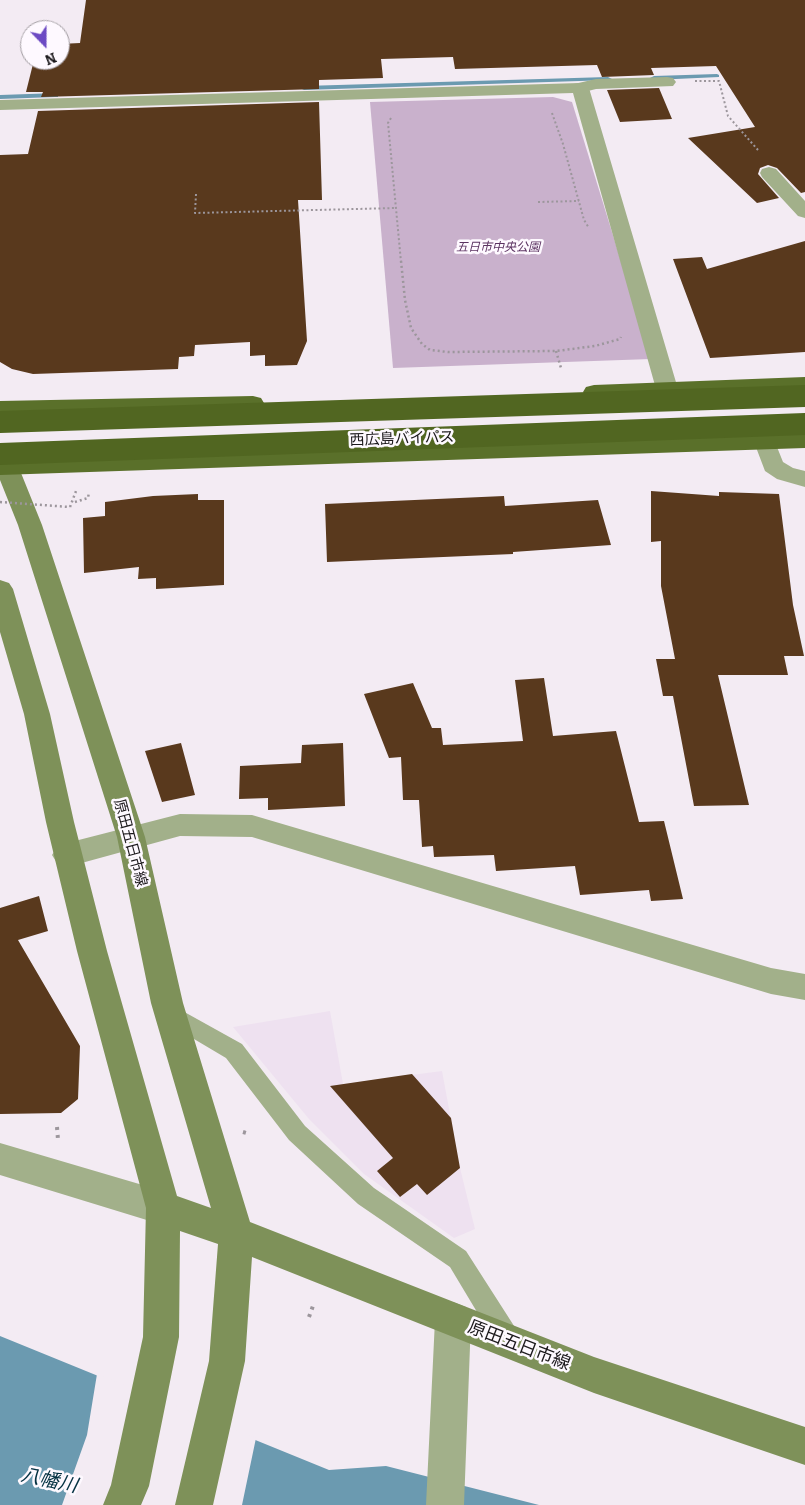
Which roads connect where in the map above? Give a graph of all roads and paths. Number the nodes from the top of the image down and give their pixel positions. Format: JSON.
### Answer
{"nodes":[{"id":1,"x":667,"y":82,"type":"joint"},
{"id":2,"x":580,"y":88,"type":"junction"},
{"id":3,"x":0,"y":105,"type":"edge"},
{"id":4,"x":550,"y":111,"type":"dead end"},
{"id":5,"x":395,"y":114,"type":"dead end"},
{"id":6,"x":769,"y":173,"type":"joint"},
{"id":7,"x":796,"y":192,"type":"edge"},
{"id":8,"x":196,"y":194,"type":"dead end"},
{"id":9,"x":578,"y":201,"type":"junction"},
{"id":10,"x":538,"y":202,"type":"dead end"},
{"id":11,"x":396,"y":208,"type":"junction"},
{"id":12,"x":805,"y":212,"type":"edge"},
{"id":13,"x":590,"y":230,"type":"dead end"},
{"id":14,"x":621,"y":336,"type":"dead end"},
{"id":15,"x":556,"y":351,"type":"junction"},
{"id":16,"x":561,"y":368,"type":"dead end"},
{"id":17,"x":805,"y":384,"type":"edge"},
{"id":18,"x":667,"y":389,"type":"junction"},
{"id":19,"x":805,"y":396,"type":"edge"},
{"id":20,"x":0,"y":408,"type":"edge"},
{"id":21,"x":0,"y":422,"type":"edge"},
{"id":22,"x":805,"y":424,"type":"edge"},
{"id":23,"x":805,"y":440,"type":"edge"},
{"id":24,"x":765,"y":442,"type":"junction"},
{"id":25,"x":2,"y":463,"type":"edge"},
{"id":26,"x":805,"y":479,"type":"edge"},
{"id":27,"x":81,"y":490,"type":"dead end"},
{"id":28,"x":86,"y":490,"type":"dead end"},
{"id":29,"x":0,"y":502,"type":"edge"},
{"id":30,"x":75,"y":502,"type":"dead end"},
{"id":31,"x":0,"y":589,"type":"edge"},
{"id":32,"x":131,"y":838,"type":"junction"},
{"id":33,"x":67,"y":856,"type":"junction"},
{"id":34,"x":805,"y":987,"type":"edge"},
{"id":35,"x":170,"y":1013,"type":"junction"},
{"id":36,"x":0,"y":1159,"type":"edge"},
{"id":37,"x":163,"y":1208,"type":"junction"},
{"id":38,"x":236,"y":1234,"type":"junction"},
{"id":39,"x":453,"y":1320,"type":"junction"},
{"id":40,"x":509,"y":1342,"type":"junction"},
{"id":41,"x":805,"y":1446,"type":"edge"},
{"id":42,"x":122,"y":1505,"type":"edge"},
{"id":43,"x":194,"y":1505,"type":"edge"},
{"id":44,"x":445,"y":1505,"type":"edge"}],
"edges":[{"from":1,"to":2,"type":"street"},
{"from":1,"to":6,"type":"path"},
{"from":2,"to":3,"type":"street"},
{"from":2,"to":18,"type":"street"},
{"from":4,"to":9,"type":"path"},
{"from":5,"to":11,"type":"path"},
{"from":6,"to":7,"type":"street"},
{"from":7,"to":12,"type":"street"},
{"from":8,"to":11,"type":"path"},
{"from":9,"to":10,"type":"path"},
{"from":9,"to":13,"type":"path"},
{"from":11,"to":15,"type":"path"},
{"from":14,"to":15,"type":"path"},
{"from":15,"to":16,"type":"path"},
{"from":17,"to":18,"type":"highway"},
{"from":18,"to":20,"type":"highway"},
{"from":19,"to":21,"type":"highway","name":"西広島バイパス","bridge":true},
{"from":22,"to":25,"type":"highway","name":"西広島バイパス","bridge":true},
{"from":23,"to":24,"type":"highway","name":"西広島バイパス"},
{"from":24,"to":25,"type":"highway","name":"西広島バイパス"},
{"from":24,"to":26,"type":"street"},
{"from":25,"to":32,"type":"main road","name":"原田五日市線"},
{"from":27,"to":29,"type":"path","bridge":true},
{"from":28,"to":30,"type":"path"},
{"from":31,"to":33,"type":"main road"},
{"from":32,"to":33,"type":"street"},
{"from":32,"to":34,"type":"street"},
{"from":32,"to":35,"type":"main road","name":"原田五日市線"},
{"from":33,"to":37,"type":"main road"},
{"from":35,"to":38,"type":"main road","name":"原田五日市線"},
{"from":35,"to":40,"type":"lane"},
{"from":36,"to":37,"type":"street"},
{"from":37,"to":38,"type":"main road","name":"原田五日市線"},
{"from":37,"to":42,"type":"main road"},
{"from":38,"to":39,"type":"main road","name":"原田五日市線"},
{"from":38,"to":43,"type":"main road","name":"原田五日市線"},
{"from":39,"to":40,"type":"main road","name":"原田五日市線"},
{"from":39,"to":44,"type":"street"},
{"from":40,"to":41,"type":"main road","name":"原田五日市線"}]}
